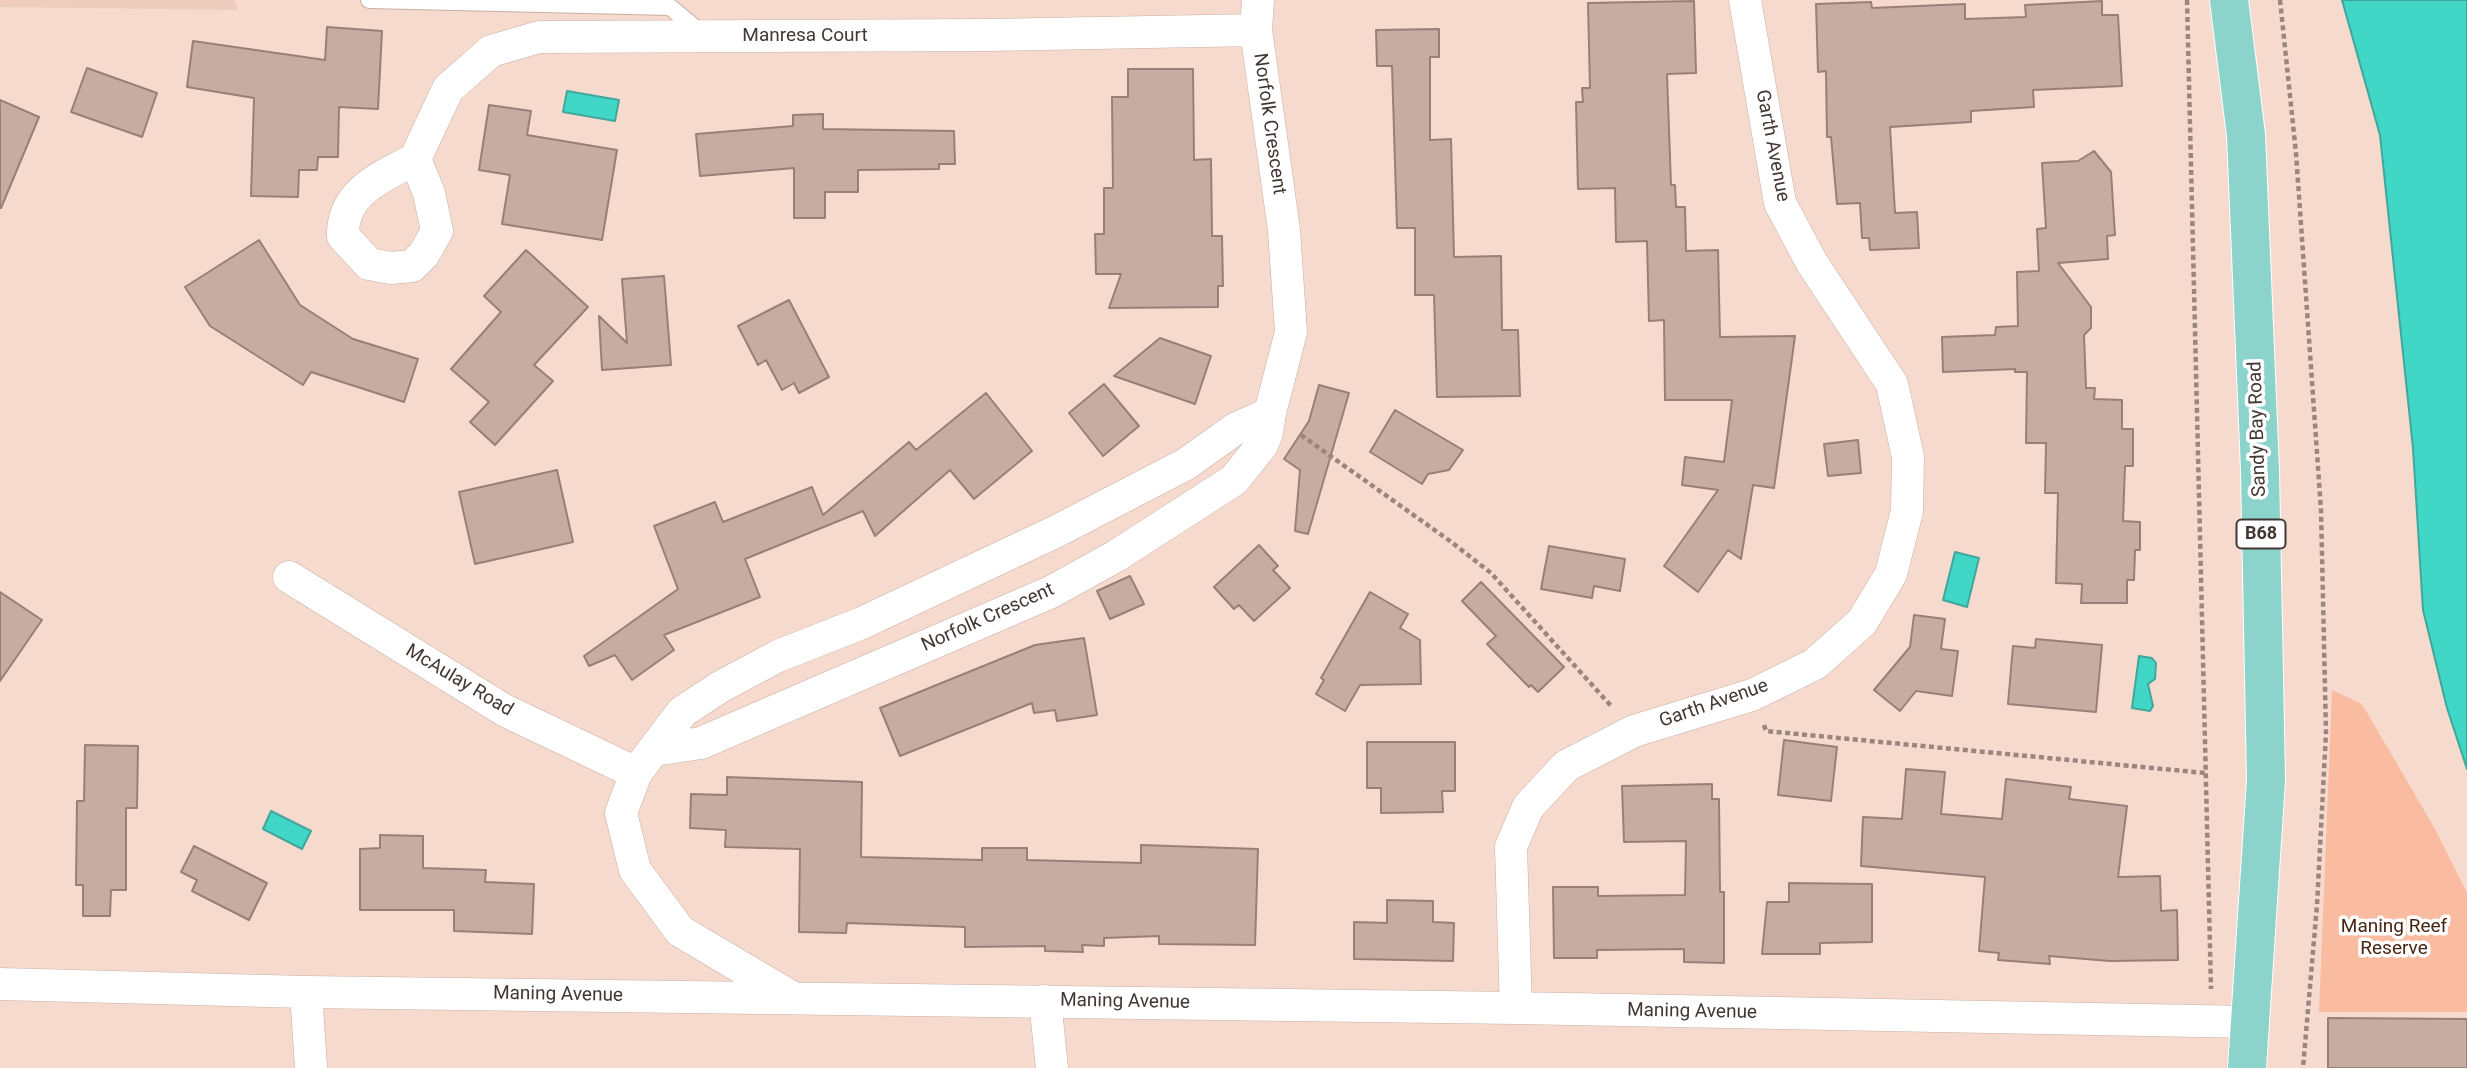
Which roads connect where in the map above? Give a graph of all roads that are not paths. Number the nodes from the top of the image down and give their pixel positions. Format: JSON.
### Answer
{"nodes":[{"id":1,"x":369,"y":0,"type":"edge"},
{"id":2,"x":1745,"y":0,"type":"edge"},
{"id":3,"x":2229,"y":0,"type":"edge"},
{"id":4,"x":1257,"y":15,"type":"edge"},
{"id":5,"x":706,"y":37,"type":"junction"},
{"id":6,"x":415,"y":159,"type":"dead end"},
{"id":7,"x":1270,"y":413,"type":"junction"},
{"id":8,"x":289,"y":577,"type":"dead end"},
{"id":9,"x":645,"y":761,"type":"junction"},
{"id":10,"x":0,"y":984,"type":"edge"},
{"id":11,"x":306,"y":992,"type":"junction"},
{"id":12,"x":794,"y":999,"type":"junction"},
{"id":13,"x":1045,"y":1001,"type":"junction"},
{"id":14,"x":1516,"y":1008,"type":"junction"},
{"id":15,"x":2251,"y":1022,"type":"junction"},
{"id":16,"x":311,"y":1068,"type":"edge"},
{"id":17,"x":1052,"y":1068,"type":"edge"},
{"id":18,"x":2247,"y":1068,"type":"edge"}],
"edges":[{"from":1,"to":5,"type":"lane"},
{"from":2,"to":14,"type":"street","name":"Garth Avenue"},
{"from":3,"to":15,"type":"main road","name":"Sandy Bay Road","number":"B68"},
{"from":4,"to":5,"type":"street","name":"Manresa Court"},
{"from":4,"to":7,"type":"street","name":"Norfolk Crescent"},
{"from":5,"to":6,"type":"street","name":"Manresa Court"},
{"from":7,"to":9,"type":"street"},
{"from":7,"to":9,"type":"street","name":"Norfolk Crescent"},
{"from":8,"to":9,"type":"street","name":"McAulay Road"},
{"from":9,"to":12,"type":"street"},
{"from":10,"to":11,"type":"street","name":"Maning Avenue"},
{"from":11,"to":12,"type":"street","name":"Maning Avenue"},
{"from":11,"to":16,"type":"street"},
{"from":12,"to":13,"type":"street","name":"Maning Avenue"},
{"from":13,"to":14,"type":"street","name":"Maning Avenue"},
{"from":13,"to":17,"type":"street"},
{"from":14,"to":15,"type":"street","name":"Maning Avenue"},
{"from":15,"to":18,"type":"main road","name":"Sandy Bay Road","number":"B68"}]}
